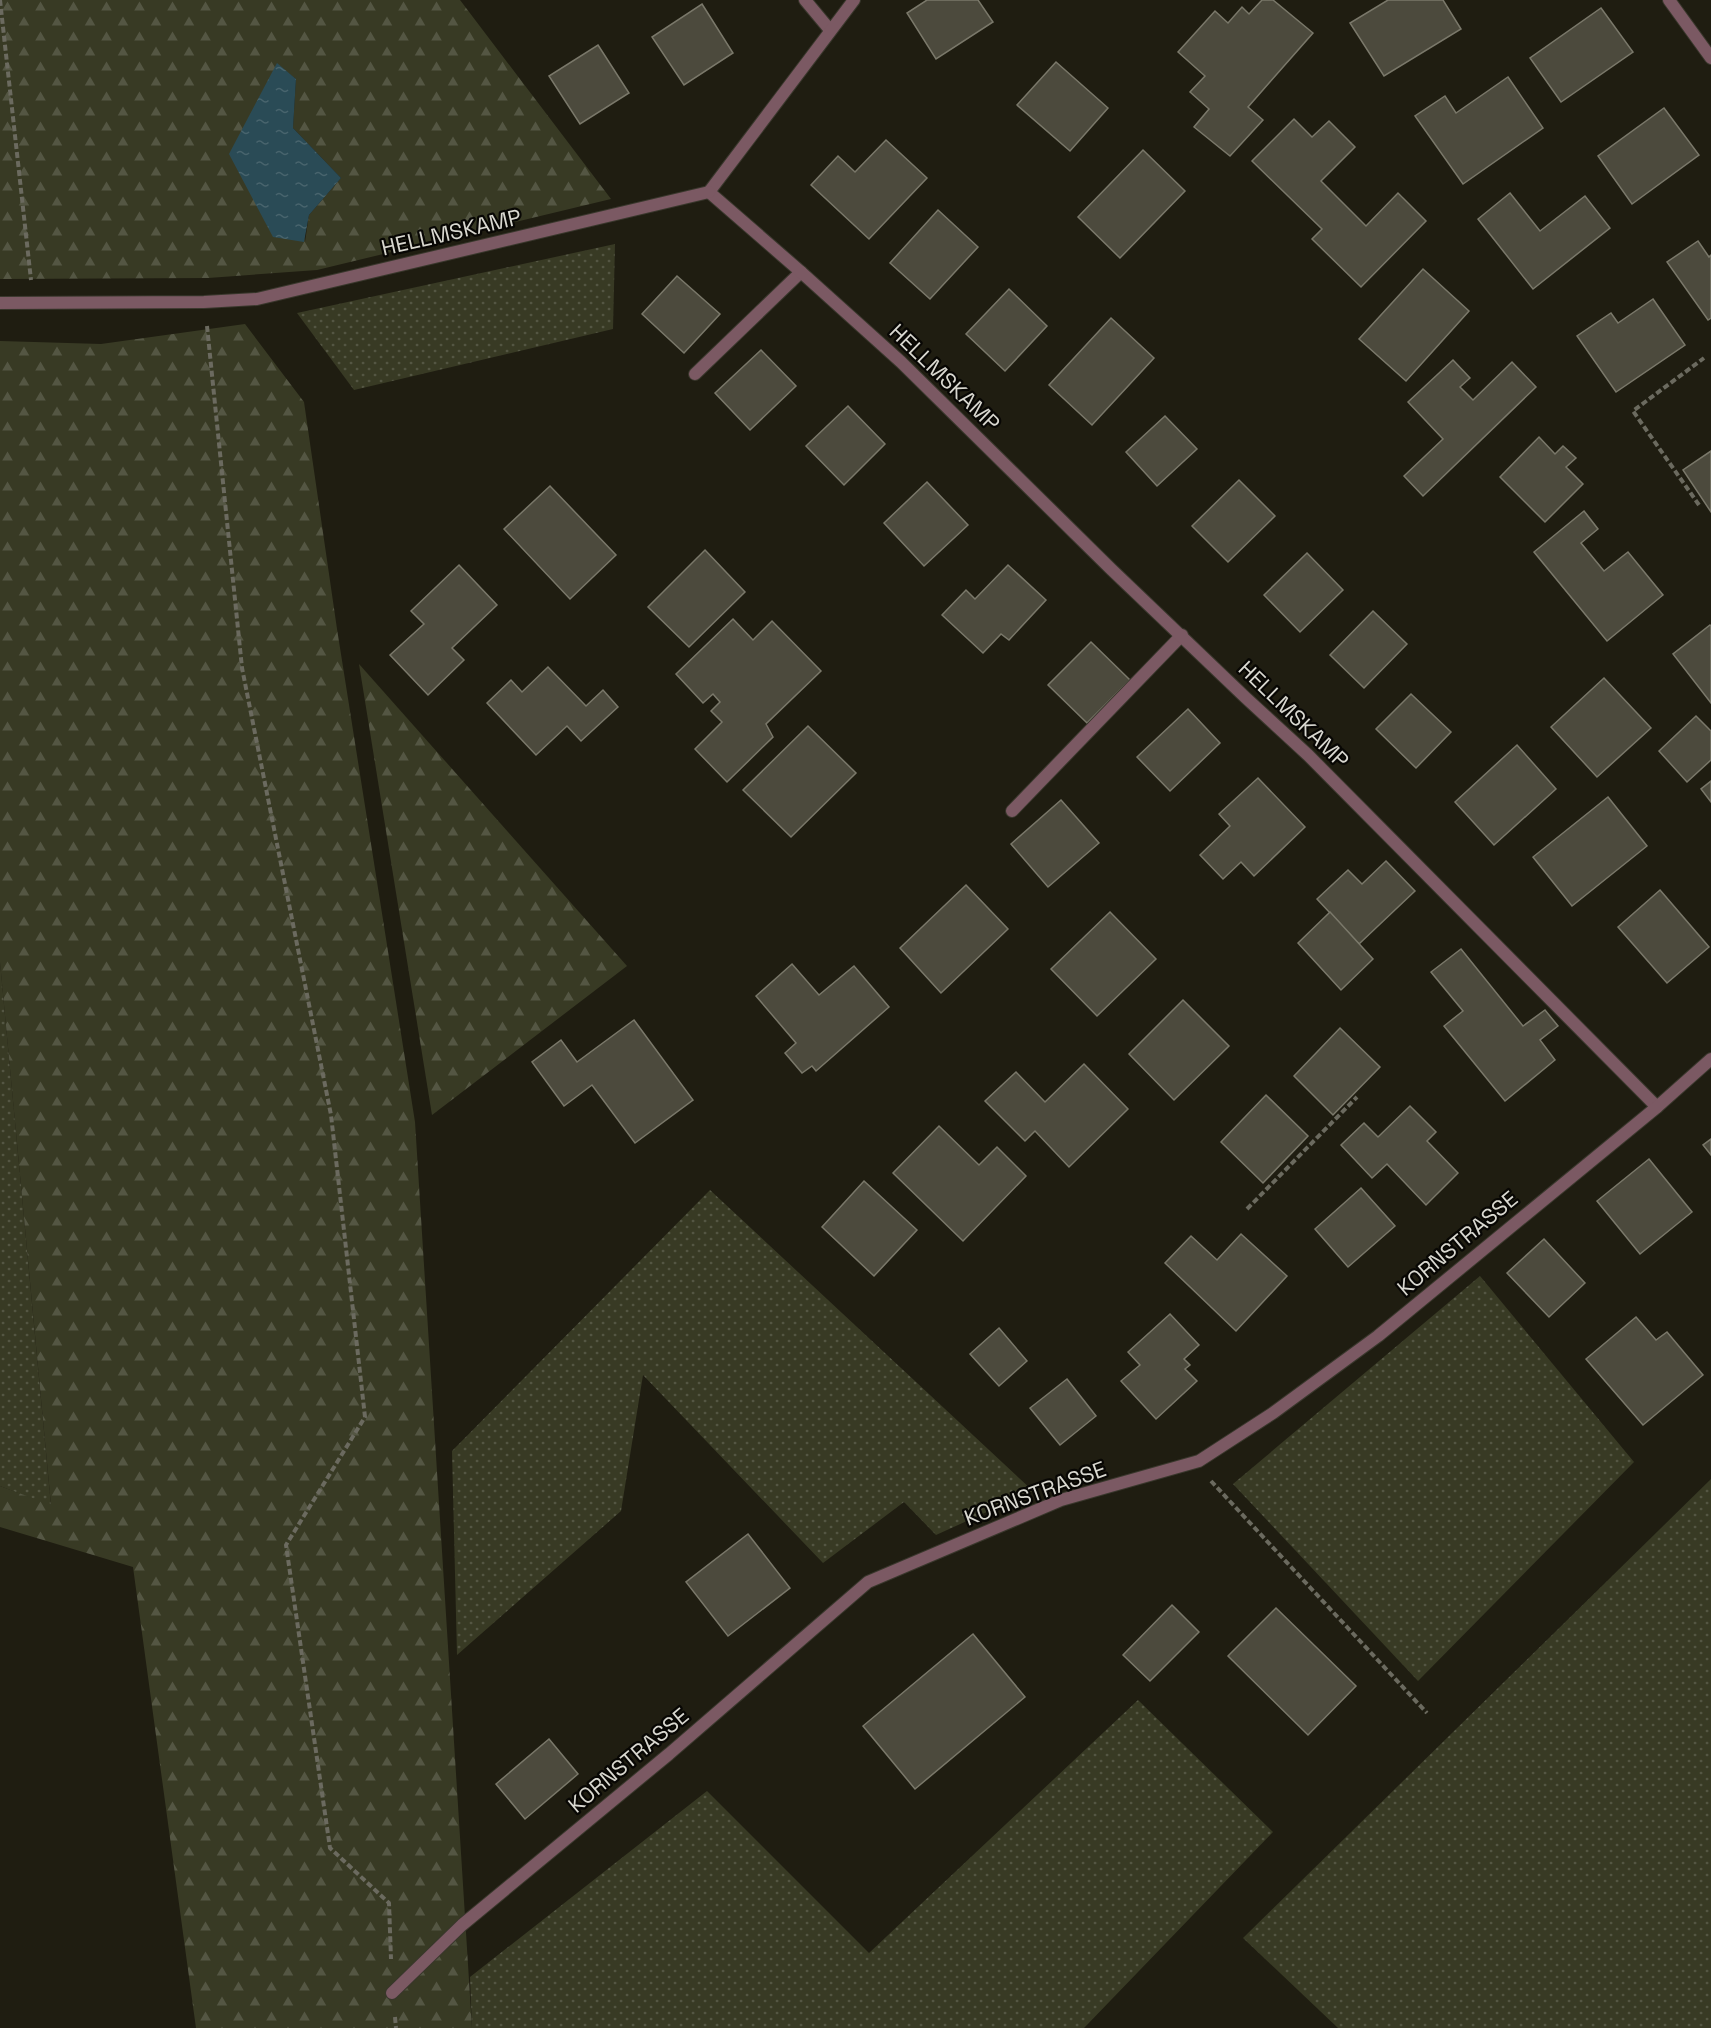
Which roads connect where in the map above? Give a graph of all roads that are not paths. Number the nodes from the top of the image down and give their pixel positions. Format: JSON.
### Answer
{"nodes":[{"id":1,"x":805,"y":0,"type":"edge"},
{"id":2,"x":854,"y":0,"type":"edge"},
{"id":3,"x":1669,"y":0,"type":"edge"},
{"id":4,"x":830,"y":30,"type":"junction"},
{"id":5,"x":1711,"y":58,"type":"edge"},
{"id":6,"x":709,"y":192,"type":"junction"},
{"id":7,"x":801,"y":272,"type":"junction"},
{"id":8,"x":0,"y":303,"type":"edge"},
{"id":9,"x":695,"y":374,"type":"dead end"},
{"id":10,"x":1182,"y":635,"type":"junction"},
{"id":11,"x":1012,"y":811,"type":"dead end"},
{"id":12,"x":1711,"y":1059,"type":"edge"},
{"id":13,"x":1657,"y":1107,"type":"junction"},
{"id":14,"x":392,"y":1993,"type":"road end"}],
"edges":[{"from":1,"to":4,"type":"street"},
{"from":2,"to":4,"type":"street"},
{"from":3,"to":5,"type":"street"},
{"from":4,"to":6,"type":"street"},
{"from":6,"to":7,"type":"street","name":"HELLMSKAMP"},
{"from":6,"to":8,"type":"street","name":"HELLMSKAMP"},
{"from":7,"to":9,"type":"street"},
{"from":7,"to":10,"type":"street","name":"HELLMSKAMP"},
{"from":10,"to":11,"type":"street"},
{"from":10,"to":13,"type":"street","name":"HELLMSKAMP"},
{"from":12,"to":13,"type":"street","name":"KORNSTRASSE"},
{"from":13,"to":14,"type":"street","name":"KORNSTRASSE"}]}
